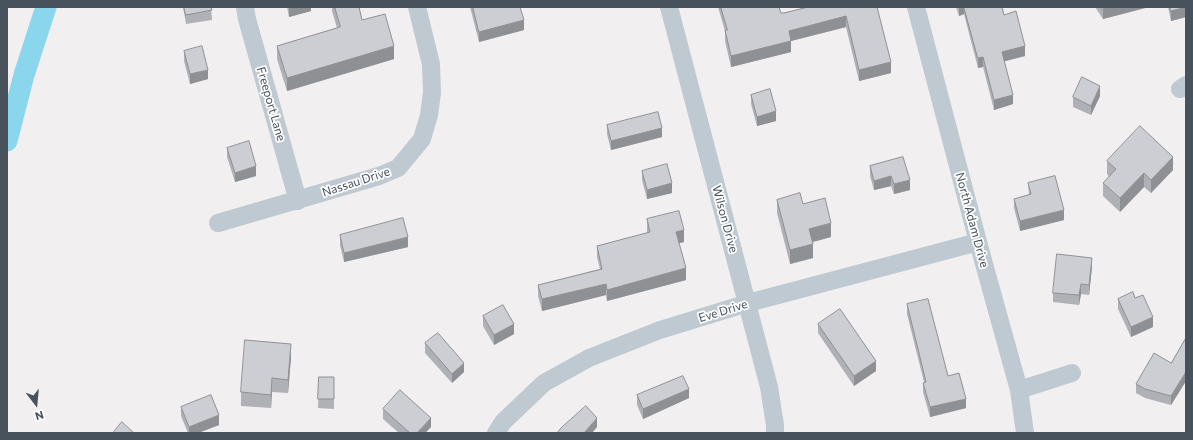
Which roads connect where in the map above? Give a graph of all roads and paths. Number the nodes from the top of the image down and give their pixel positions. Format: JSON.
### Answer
{"nodes":[{"id":1,"x":245,"y":7,"type":"edge"},
{"id":2,"x":417,"y":7,"type":"edge"},
{"id":3,"x":669,"y":7,"type":"edge"},
{"id":4,"x":916,"y":7,"type":"edge"},
{"id":5,"x":298,"y":201,"type":"junction"},
{"id":6,"x":218,"y":223,"type":"dead end"},
{"id":7,"x":978,"y":242,"type":"junction"},
{"id":8,"x":748,"y":304,"type":"junction"},
{"id":9,"x":1072,"y":373,"type":"dead end"},
{"id":10,"x":1019,"y":390,"type":"junction"},
{"id":11,"x":496,"y":433,"type":"edge"},
{"id":12,"x":775,"y":433,"type":"edge"},
{"id":13,"x":1025,"y":433,"type":"edge"}],
"edges":[{"from":1,"to":5,"type":"street","name":"Freeport Lane"},
{"from":2,"to":5,"type":"street","name":"Nassau Drive"},
{"from":3,"to":8,"type":"street","name":"Wilson Drive"},
{"from":4,"to":7,"type":"street","name":"North Adam Drive"},
{"from":5,"to":6,"type":"street","name":"Nassau Drive"},
{"from":7,"to":8,"type":"street","name":"Eve Drive"},
{"from":7,"to":10,"type":"street","name":"North Adam Drive"},
{"from":8,"to":11,"type":"street","name":"Eve Drive"},
{"from":8,"to":12,"type":"street","name":"Wilson Drive"},
{"from":9,"to":10,"type":"street"},
{"from":10,"to":13,"type":"street","name":"North Adam Drive"}]}
